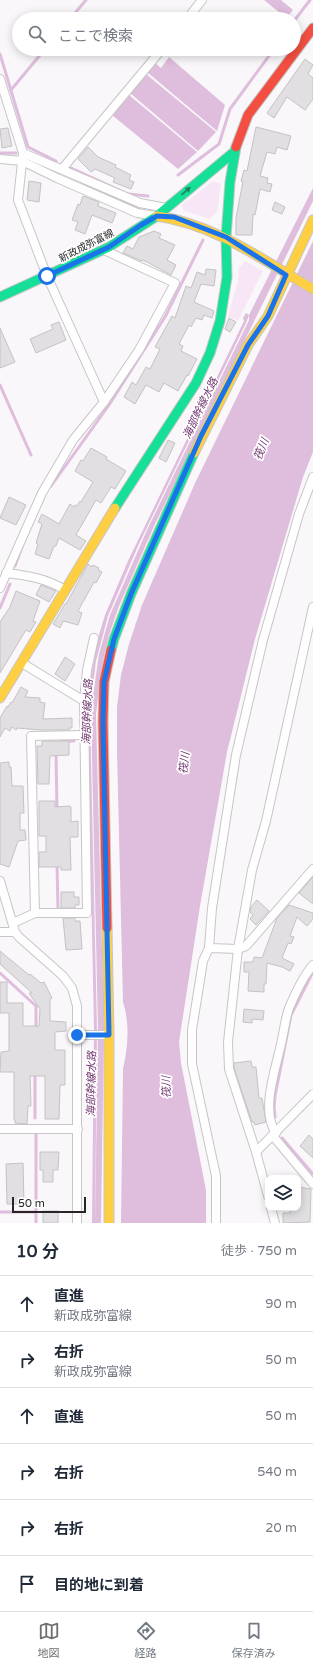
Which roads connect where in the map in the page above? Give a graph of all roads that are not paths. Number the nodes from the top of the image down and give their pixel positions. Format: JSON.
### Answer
{"nodes":[{"id":1,"x":202,"y":0,"type":"edge"},
{"id":2,"x":192,"y":12,"type":"edge"},
{"id":3,"x":313,"y":28,"type":"edge"},
{"id":4,"x":301,"y":44,"type":"edge"},
{"id":5,"x":156,"y":56,"type":"edge"},
{"id":6,"x":292,"y":56,"type":"edge"},
{"id":7,"x":0,"y":79,"type":"edge"},
{"id":8,"x":234,"y":152,"type":"junction"},
{"id":9,"x":23,"y":157,"type":"junction"},
{"id":10,"x":0,"y":159,"type":"edge"},
{"id":11,"x":62,"y":169,"type":"junction"},
{"id":12,"x":166,"y":208,"type":"junction"},
{"id":13,"x":157,"y":216,"type":"junction"},
{"id":14,"x":313,"y":220,"type":"edge"},
{"id":15,"x":226,"y":237,"type":"junction"},
{"id":16,"x":104,"y":250,"type":"junction"},
{"id":17,"x":284,"y":274,"type":"junction"},
{"id":18,"x":47,"y":276,"type":"junction"},
{"id":19,"x":313,"y":289,"type":"edge"},
{"id":20,"x":0,"y":297,"type":"edge"},
{"id":21,"x":104,"y":402,"type":"junction"},
{"id":22,"x":313,"y":477,"type":"edge"},
{"id":23,"x":3,"y":577,"type":"edge"},
{"id":24,"x":0,"y":588,"type":"edge"},
{"id":25,"x":65,"y":590,"type":"junction"},
{"id":26,"x":313,"y":607,"type":"edge"},
{"id":27,"x":94,"y":638,"type":"dead end"},
{"id":28,"x":22,"y":663,"type":"junction"},
{"id":29,"x":0,"y":698,"type":"edge"},
{"id":30,"x":84,"y":701,"type":"junction"},
{"id":31,"x":83,"y":735,"type":"junction"},
{"id":32,"x":313,"y":869,"type":"edge"},
{"id":33,"x":0,"y":881,"type":"edge"},
{"id":34,"x":35,"y":913,"type":"junction"},
{"id":35,"x":13,"y":923,"type":"junction"},
{"id":36,"x":0,"y":932,"type":"edge"},
{"id":37,"x":15,"y":932,"type":"junction"},
{"id":38,"x":209,"y":948,"type":"junction"},
{"id":39,"x":238,"y":948,"type":"junction"},
{"id":40,"x":313,"y":965,"type":"edge"},
{"id":41,"x":77,"y":1035,"type":"junction"},
{"id":42,"x":107,"y":1035,"type":"junction"},
{"id":43,"x":313,"y":1094,"type":"edge"},
{"id":44,"x":0,"y":1129,"type":"edge"},
{"id":45,"x":78,"y":1129,"type":"junction"},
{"id":46,"x":274,"y":1134,"type":"junction"},
{"id":47,"x":256,"y":1152,"type":"junction"},
{"id":48,"x":313,"y":1184,"type":"edge"},
{"id":49,"x":265,"y":1185,"type":"edge"},
{"id":50,"x":272,"y":1211,"type":"edge"},
{"id":51,"x":77,"y":1223,"type":"edge"},
{"id":52,"x":109,"y":1223,"type":"edge"},
{"id":53,"x":216,"y":1223,"type":"edge"},
{"id":54,"x":275,"y":1223,"type":"edge"}],
"edges":[{"from":1,"to":2,"type":"street"},
{"from":3,"to":4,"type":"street","name":"新政成弥富線"},
{"from":5,"to":11,"type":"street"},
{"from":6,"to":8,"type":"street","name":"新政成弥富線"},
{"from":7,"to":9,"type":"street"},
{"from":12,"to":8,"type":"street","name":"新政成弥富線","one_way":true},
{"from":8,"to":15,"type":"street","name":"新政成弥富線"},
{"from":9,"to":10,"type":"street"},
{"from":9,"to":11,"type":"street"},
{"from":9,"to":13,"type":"street"},
{"from":9,"to":18,"type":"street"},
{"from":11,"to":12,"type":"street"},
{"from":12,"to":13,"type":"street","name":"新政成弥富線"},
{"from":13,"to":15,"type":"street"},
{"from":13,"to":16,"type":"street","name":"新政成弥富線"},
{"from":14,"to":17,"type":"street"},
{"from":15,"to":17,"type":"street"},
{"from":15,"to":25,"type":"street","name":"新政成弥富線"},
{"from":16,"to":18,"type":"street","name":"新政成弥富線"},
{"from":16,"to":21,"type":"street"},
{"from":17,"to":19,"type":"street"},
{"from":17,"to":42,"type":"street"},
{"from":18,"to":20,"type":"street","name":"新政成弥富線"},
{"from":18,"to":21,"type":"street"},
{"from":21,"to":23,"type":"street"},
{"from":22,"to":38,"type":"street"},
{"from":23,"to":24,"type":"street"},
{"from":23,"to":25,"type":"street"},
{"from":25,"to":28,"type":"street","name":"新政成弥富線"},
{"from":26,"to":39,"type":"street"},
{"from":27,"to":30,"type":"street"},
{"from":28,"to":29,"type":"street","name":"新政成弥富線"},
{"from":28,"to":30,"type":"street"},
{"from":30,"to":31,"type":"street"},
{"from":31,"to":34,"type":"street"},
{"from":31,"to":34,"type":"street"},
{"from":32,"to":39,"type":"street"},
{"from":33,"to":35,"type":"street"},
{"from":34,"to":35,"type":"street"},
{"from":35,"to":37,"type":"street"},
{"from":36,"to":37,"type":"street"},
{"from":37,"to":41,"type":"street"},
{"from":38,"to":39,"type":"street"},
{"from":38,"to":53,"type":"street"},
{"from":39,"to":47,"type":"street"},
{"from":40,"to":46,"type":"street"},
{"from":41,"to":42,"type":"street"},
{"from":41,"to":45,"type":"street"},
{"from":42,"to":52,"type":"street"},
{"from":43,"to":46,"type":"street"},
{"from":44,"to":45,"type":"street"},
{"from":45,"to":51,"type":"street"},
{"from":46,"to":47,"type":"street"},
{"from":46,"to":48,"type":"street"},
{"from":47,"to":49,"type":"street"},
{"from":50,"to":54,"type":"street"}]}
